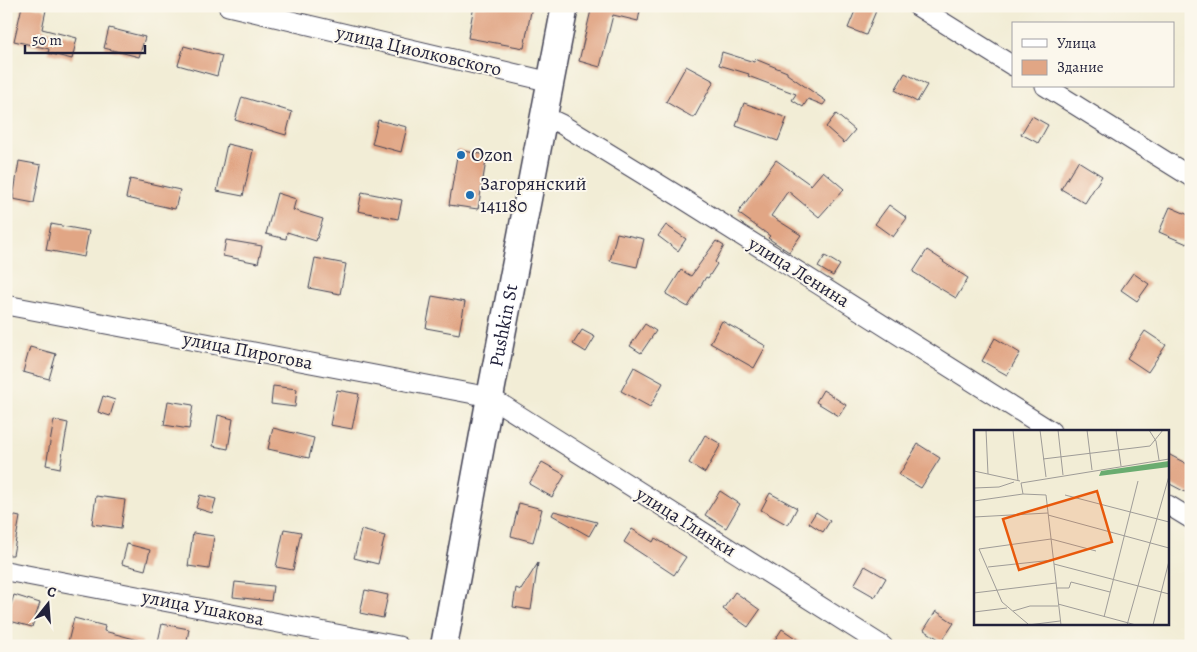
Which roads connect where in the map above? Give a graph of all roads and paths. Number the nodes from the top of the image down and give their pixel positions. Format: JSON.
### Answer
{"nodes":[{"id":1,"x":228,"y":6,"type":"edge"},
{"id":2,"x":565,"y":6,"type":"edge"},
{"id":3,"x":916,"y":6,"type":"edge"},
{"id":4,"x":1012,"y":65,"type":"edge"},
{"id":5,"x":550,"y":82,"type":"junction"},
{"id":6,"x":1048,"y":88,"type":"edge"},
{"id":7,"x":544,"y":116,"type":"junction"},
{"id":8,"x":1191,"y":177,"type":"edge"},
{"id":9,"x":6,"y":305,"type":"edge"},
{"id":10,"x":490,"y":397,"type":"junction"},
{"id":11,"x":1049,"y":430,"type":"edge"},
{"id":12,"x":1170,"y":506,"type":"edge"},
{"id":13,"x":1191,"y":519,"type":"edge"},
{"id":14,"x":6,"y":571,"type":"edge"},
{"id":15,"x":399,"y":646,"type":"edge"},
{"id":16,"x":444,"y":646,"type":"edge"},
{"id":17,"x":883,"y":646,"type":"edge"}],
"edges":[{"from":1,"to":5,"type":"street","name":"улица Циолковского"},
{"from":2,"to":5,"type":"main road","name":"Pushkin St"},
{"from":3,"to":4,"type":"street"},
{"from":5,"to":7,"type":"main road","name":"Pushkin St"},
{"from":6,"to":8,"type":"street"},
{"from":7,"to":10,"type":"main road","name":"Pushkin St"},
{"from":7,"to":11,"type":"street","name":"улица Ленина"},
{"from":9,"to":10,"type":"street","name":"улица Пирогова"},
{"from":10,"to":16,"type":"main road","name":"Pushkin St"},
{"from":10,"to":17,"type":"street","name":"улица Глинки"},
{"from":12,"to":13,"type":"street"},
{"from":14,"to":15,"type":"street","name":"улица Ушакова"}]}
